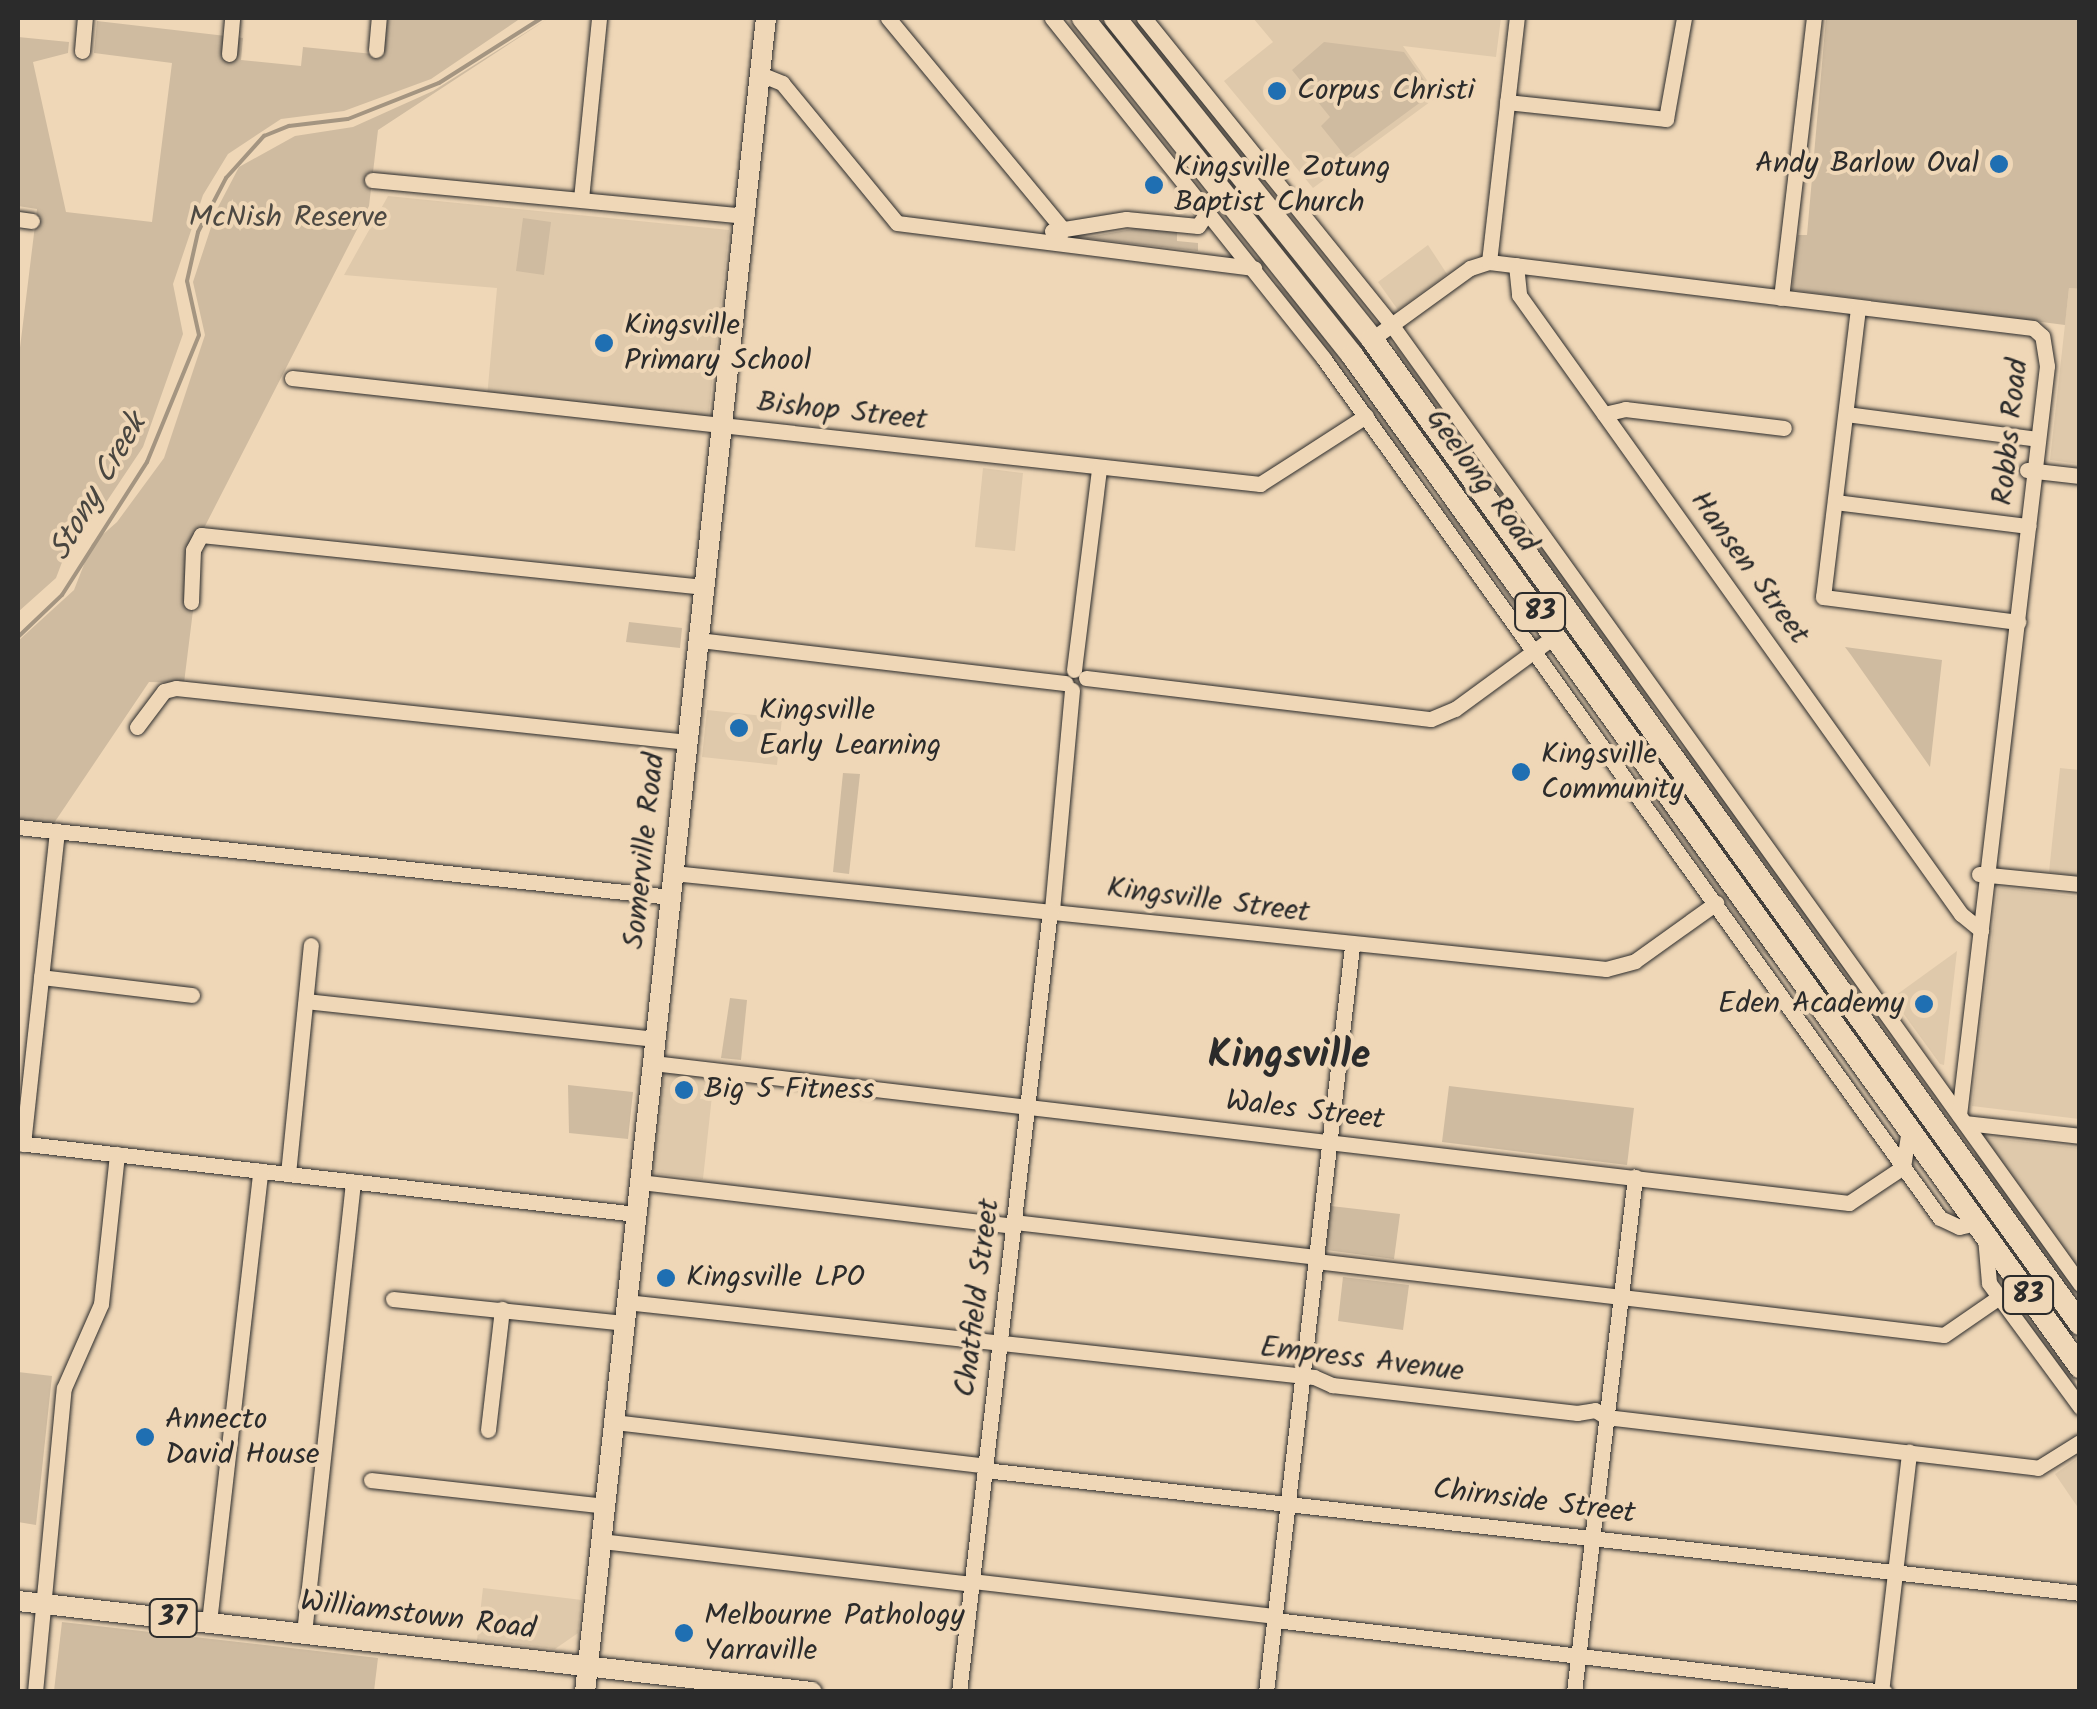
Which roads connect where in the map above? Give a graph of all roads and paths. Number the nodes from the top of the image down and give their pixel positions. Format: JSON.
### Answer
{"nodes":[{"id":1,"x":85,"y":18,"type":"edge"},
{"id":2,"x":232,"y":18,"type":"edge"},
{"id":3,"x":379,"y":18,"type":"edge"},
{"id":4,"x":600,"y":18,"type":"edge"},
{"id":5,"x":766,"y":18,"type":"edge"},
{"id":6,"x":888,"y":18,"type":"edge"},
{"id":7,"x":1052,"y":18,"type":"edge"},
{"id":8,"x":1083,"y":18,"type":"edge"},
{"id":9,"x":1116,"y":18,"type":"edge"},
{"id":10,"x":1144,"y":18,"type":"edge"},
{"id":11,"x":1517,"y":18,"type":"edge"},
{"id":12,"x":1684,"y":18,"type":"edge"},
{"id":13,"x":1814,"y":18,"type":"edge"},
{"id":14,"x":1103,"y":42,"type":"junction"},
{"id":15,"x":1138,"y":46,"type":"junction"},
{"id":16,"x":376,"y":50,"type":"dead end"},
{"id":17,"x":82,"y":51,"type":"dead end"},
{"id":18,"x":229,"y":54,"type":"dead end"},
{"id":19,"x":1095,"y":70,"type":"junction"},
{"id":20,"x":760,"y":74,"type":"junction"},
{"id":21,"x":1507,"y":102,"type":"junction"},
{"id":22,"x":372,"y":180,"type":"dead end"},
{"id":23,"x":581,"y":198,"type":"junction"},
{"id":24,"x":1208,"y":211,"type":"junction"},
{"id":25,"x":744,"y":216,"type":"junction"},
{"id":26,"x":1060,"y":234,"type":"junction"},
{"id":27,"x":1490,"y":262,"type":"junction"},
{"id":28,"x":1516,"y":266,"type":"junction"},
{"id":29,"x":1254,"y":268,"type":"junction"},
{"id":30,"x":1781,"y":298,"type":"junction"},
{"id":31,"x":1858,"y":308,"type":"junction"},
{"id":32,"x":1391,"y":324,"type":"junction"},
{"id":33,"x":2042,"y":336,"type":"junction"},
{"id":34,"x":1372,"y":339,"type":"junction"},
{"id":35,"x":1352,"y":354,"type":"junction"},
{"id":36,"x":292,"y":378,"type":"dead end"},
{"id":37,"x":1604,"y":414,"type":"junction"},
{"id":38,"x":1846,"y":414,"type":"junction"},
{"id":39,"x":1366,"y":416,"type":"junction"},
{"id":40,"x":722,"y":426,"type":"junction"},
{"id":41,"x":1784,"y":428,"type":"dead end"},
{"id":42,"x":2032,"y":438,"type":"junction"},
{"id":43,"x":1099,"y":468,"type":"junction"},
{"id":44,"x":2031,"y":471,"type":"junction"},
{"id":45,"x":2080,"y":476,"type":"edge"},
{"id":46,"x":1835,"y":502,"type":"junction"},
{"id":47,"x":2025,"y":525,"type":"junction"},
{"id":48,"x":704,"y":587,"type":"junction"},
{"id":49,"x":190,"y":602,"type":"dead end"},
{"id":50,"x":1576,"y":621,"type":"junction"},
{"id":51,"x":2014,"y":621,"type":"junction"},
{"id":52,"x":1556,"y":636,"type":"junction"},
{"id":53,"x":699,"y":640,"type":"junction"},
{"id":54,"x":1536,"y":651,"type":"junction"},
{"id":55,"x":1076,"y":681,"type":"junction"},
{"id":56,"x":137,"y":726,"type":"dead end"},
{"id":57,"x":688,"y":742,"type":"junction"},
{"id":58,"x":18,"y":827,"type":"edge"},
{"id":59,"x":58,"y":831,"type":"junction"},
{"id":60,"x":674,"y":873,"type":"junction"},
{"id":61,"x":1983,"y":875,"type":"junction"},
{"id":62,"x":2080,"y":884,"type":"edge"},
{"id":63,"x":671,"y":896,"type":"junction"},
{"id":64,"x":1716,"y":903,"type":"junction"},
{"id":65,"x":1051,"y":910,"type":"junction"},
{"id":66,"x":1977,"y":921,"type":"junction"},
{"id":67,"x":311,"y":944,"type":"dead end"},
{"id":68,"x":1352,"y":946,"type":"junction"},
{"id":69,"x":1758,"y":961,"type":"junction"},
{"id":70,"x":41,"y":977,"type":"junction"},
{"id":71,"x":1840,"y":989,"type":"junction"},
{"id":72,"x":1812,"y":994,"type":"junction"},
{"id":73,"x":1870,"y":994,"type":"junction"},
{"id":74,"x":192,"y":996,"type":"dead end"},
{"id":75,"x":18,"y":1000,"type":"edge"},
{"id":76,"x":306,"y":1001,"type":"junction"},
{"id":77,"x":38,"y":1002,"type":"junction"},
{"id":78,"x":1833,"y":1023,"type":"junction"},
{"id":79,"x":655,"y":1039,"type":"junction"},
{"id":80,"x":653,"y":1063,"type":"junction"},
{"id":81,"x":1942,"y":1090,"type":"junction"},
{"id":82,"x":1027,"y":1106,"type":"junction"},
{"id":83,"x":1962,"y":1119,"type":"junction"},
{"id":84,"x":1910,"y":1130,"type":"junction"},
{"id":85,"x":2080,"y":1136,"type":"edge"},
{"id":86,"x":1330,"y":1141,"type":"junction"},
{"id":87,"x":20,"y":1143,"type":"edge"},
{"id":88,"x":117,"y":1154,"type":"junction"},
{"id":89,"x":1962,"y":1162,"type":"junction"},
{"id":90,"x":1903,"y":1167,"type":"junction"},
{"id":91,"x":260,"y":1171,"type":"junction"},
{"id":92,"x":288,"y":1174,"type":"junction"},
{"id":93,"x":1634,"y":1177,"type":"junction"},
{"id":94,"x":353,"y":1182,"type":"junction"},
{"id":95,"x":640,"y":1182,"type":"junction"},
{"id":96,"x":1984,"y":1192,"type":"junction"},
{"id":97,"x":636,"y":1214,"type":"junction"},
{"id":98,"x":1014,"y":1224,"type":"junction"},
{"id":99,"x":1980,"y":1229,"type":"junction"},
{"id":100,"x":1317,"y":1259,"type":"junction"},
{"id":101,"x":2080,"y":1284,"type":"edge"},
{"id":102,"x":2000,"y":1297,"type":"junction"},
{"id":103,"x":1620,"y":1298,"type":"junction"},
{"id":104,"x":393,"y":1299,"type":"dead end"},
{"id":105,"x":502,"y":1310,"type":"junction"},
{"id":106,"x":625,"y":1313,"type":"junction"},
{"id":107,"x":2080,"y":1324,"type":"edge"},
{"id":108,"x":1000,"y":1346,"type":"junction"},
{"id":109,"x":2080,"y":1367,"type":"edge"},
{"id":110,"x":1303,"y":1381,"type":"junction"},
{"id":111,"x":2080,"y":1407,"type":"edge"},
{"id":112,"x":1606,"y":1417,"type":"junction"},
{"id":113,"x":614,"y":1422,"type":"junction"},
{"id":114,"x":488,"y":1430,"type":"dead end"},
{"id":115,"x":2080,"y":1442,"type":"edge"},
{"id":116,"x":1909,"y":1452,"type":"junction"},
{"id":117,"x":985,"y":1468,"type":"junction"},
{"id":118,"x":371,"y":1480,"type":"dead end"},
{"id":119,"x":1290,"y":1500,"type":"junction"},
{"id":120,"x":604,"y":1506,"type":"junction"},
{"id":121,"x":1592,"y":1537,"type":"junction"},
{"id":122,"x":601,"y":1541,"type":"junction"},
{"id":123,"x":1895,"y":1571,"type":"junction"},
{"id":124,"x":972,"y":1583,"type":"junction"},
{"id":125,"x":2080,"y":1593,"type":"edge"},
{"id":126,"x":18,"y":1600,"type":"edge"},
{"id":127,"x":42,"y":1604,"type":"junction"},
{"id":128,"x":1275,"y":1618,"type":"junction"},
{"id":129,"x":209,"y":1622,"type":"junction"},
{"id":130,"x":304,"y":1633,"type":"junction"},
{"id":131,"x":1578,"y":1656,"type":"junction"},
{"id":132,"x":587,"y":1666,"type":"junction"},
{"id":133,"x":753,"y":1688,"type":"edge"},
{"id":134,"x":1883,"y":1691,"type":"edge"},
{"id":135,"x":35,"y":1692,"type":"edge"},
{"id":136,"x":585,"y":1692,"type":"edge"},
{"id":137,"x":812,"y":1692,"type":"edge"},
{"id":138,"x":959,"y":1692,"type":"edge"},
{"id":139,"x":1266,"y":1692,"type":"edge"},
{"id":140,"x":1574,"y":1692,"type":"edge"}],
"edges":[{"from":1,"to":17,"type":"street"},
{"from":2,"to":18,"type":"street"},
{"from":3,"to":16,"type":"street"},
{"from":4,"to":23,"type":"street"},
{"from":5,"to":20,"type":"main road","name":"Somerville Road"},
{"from":6,"to":26,"type":"street"},
{"from":7,"to":19,"type":"street","name":"Geelong Road"},
{"from":8,"to":14,"type":"highway","name":"Geelong Road","number":"83"},
{"from":9,"to":15,"type":"highway","name":"Geelong Road","number":"83"},
{"from":10,"to":32,"type":"street","name":"Geelong Road"},
{"from":11,"to":21,"type":"street"},
{"from":12,"to":21,"type":"street"},
{"from":13,"to":30,"type":"street"},
{"from":14,"to":15,"type":"highway"},
{"from":14,"to":19,"type":"street"},
{"from":14,"to":35,"type":"highway","name":"Geelong Road","number":"83"},
{"from":15,"to":34,"type":"highway","name":"Geelong Road","number":"83"},
{"from":19,"to":24,"type":"street","name":"Geelong Road"},
{"from":20,"to":25,"type":"main road","name":"Somerville Road"},
{"from":20,"to":26,"type":"street"},
{"from":21,"to":27,"type":"street"},
{"from":22,"to":23,"type":"street"},
{"from":23,"to":25,"type":"street"},
{"from":24,"to":26,"type":"street"},
{"from":24,"to":29,"type":"street","name":"Geelong Road"},
{"from":25,"to":40,"type":"main road","name":"Somerville Road"},
{"from":26,"to":29,"type":"street"},
{"from":27,"to":28,"type":"street"},
{"from":27,"to":32,"type":"street"},
{"from":28,"to":30,"type":"street"},
{"from":28,"to":37,"type":"street","name":"Hansen Street"},
{"from":29,"to":39,"type":"street","name":"Geelong Road"},
{"from":30,"to":31,"type":"street"},
{"from":31,"to":33,"type":"street"},
{"from":31,"to":38,"type":"street"},
{"from":32,"to":34,"type":"street"},
{"from":32,"to":73,"type":"street","name":"Geelong Road"},
{"from":33,"to":42,"type":"street","name":"Robbs Road"},
{"from":33,"to":44,"type":"street","name":"Robbs Road"},
{"from":34,"to":35,"type":"highway"},
{"from":34,"to":50,"type":"highway","name":"Geelong Road","number":"83"},
{"from":35,"to":52,"type":"highway","name":"Geelong Road","number":"83"},
{"from":36,"to":40,"type":"street","name":"Bishop Street"},
{"from":37,"to":41,"type":"street"},
{"from":37,"to":66,"type":"street","name":"Hansen Street"},
{"from":38,"to":42,"type":"street"},
{"from":38,"to":46,"type":"street"},
{"from":39,"to":43,"type":"street","name":"Bishop Street"},
{"from":39,"to":54,"type":"street","name":"Geelong Road"},
{"from":40,"to":43,"type":"street","name":"Bishop Street"},
{"from":40,"to":48,"type":"main road","name":"Somerville Road"},
{"from":42,"to":44,"type":"street","name":"Robbs Road"},
{"from":43,"to":55,"type":"street","name":"Chatfield Street"},
{"from":44,"to":45,"type":"street"},
{"from":44,"to":47,"type":"street","name":"Robbs Road"},
{"from":46,"to":47,"type":"street"},
{"from":46,"to":51,"type":"street"},
{"from":47,"to":51,"type":"street","name":"Robbs Road"},
{"from":48,"to":49,"type":"street"},
{"from":48,"to":53,"type":"main road","name":"Somerville Road"},
{"from":50,"to":52,"type":"highway"},
{"from":50,"to":71,"type":"highway","name":"Geelong Road","number":"83"},
{"from":51,"to":61,"type":"street","name":"Robbs Road"},
{"from":52,"to":54,"type":"street"},
{"from":52,"to":72,"type":"highway","name":"Geelong Road","number":"83"},
{"from":53,"to":55,"type":"street"},
{"from":53,"to":57,"type":"main road","name":"Somerville Road"},
{"from":54,"to":55,"type":"street"},
{"from":54,"to":64,"type":"street","name":"Geelong Road"},
{"from":55,"to":65,"type":"street","name":"Chatfield Street"},
{"from":56,"to":57,"type":"street"},
{"from":57,"to":60,"type":"main road","name":"Somerville Road"},
{"from":58,"to":59,"type":"street"},
{"from":59,"to":63,"type":"street"},
{"from":59,"to":70,"type":"street"},
{"from":60,"to":63,"type":"main road","name":"Somerville Road"},
{"from":60,"to":65,"type":"street","name":"Kingsville Street"},
{"from":61,"to":62,"type":"street"},
{"from":61,"to":66,"type":"street","name":"Robbs Road"},
{"from":63,"to":79,"type":"main road","name":"Somerville Road"},
{"from":64,"to":68,"type":"street","name":"Kingsville Street"},
{"from":64,"to":69,"type":"street","name":"Geelong Road"},
{"from":65,"to":68,"type":"street","name":"Kingsville Street"},
{"from":65,"to":82,"type":"street","name":"Chatfield Street"},
{"from":66,"to":81,"type":"street","name":"Robbs Road"},
{"from":66,"to":83,"type":"street","name":"Robbs Road"},
{"from":67,"to":76,"type":"street"},
{"from":68,"to":86,"type":"street"},
{"from":69,"to":72,"type":"street","name":"Geelong Road"},
{"from":69,"to":90,"type":"street","name":"Geelong Road"},
{"from":70,"to":74,"type":"street"},
{"from":70,"to":77,"type":"street"},
{"from":71,"to":73,"type":"street"},
{"from":71,"to":78,"type":"highway"},
{"from":71,"to":89,"type":"highway","name":"Geelong Road","number":"83"},
{"from":72,"to":78,"type":"highway","name":"Geelong Road","number":"83"},
{"from":73,"to":81,"type":"street","name":"Geelong Road"},
{"from":75,"to":77,"type":"street"},
{"from":76,"to":79,"type":"street"},
{"from":76,"to":92,"type":"street"},
{"from":77,"to":87,"type":"street"},
{"from":78,"to":84,"type":"highway","name":"Geelong Road","number":"83"},
{"from":79,"to":80,"type":"main road","name":"Somerville Road"},
{"from":80,"to":82,"type":"street","name":"Wales Street"},
{"from":80,"to":95,"type":"main road","name":"Somerville Road"},
{"from":81,"to":83,"type":"street","name":"Geelong Road"},
{"from":82,"to":86,"type":"street","name":"Wales Street"},
{"from":82,"to":98,"type":"street","name":"Chatfield Street"},
{"from":83,"to":85,"type":"street"},
{"from":83,"to":89,"type":"street"},
{"from":83,"to":101,"type":"street","name":"Geelong Road"},
{"from":84,"to":90,"type":"street"},
{"from":84,"to":99,"type":"highway","name":"Geelong Road","number":"83"},
{"from":86,"to":93,"type":"street","name":"Wales Street"},
{"from":86,"to":100,"type":"street"},
{"from":87,"to":88,"type":"street"},
{"from":88,"to":91,"type":"street"},
{"from":88,"to":127,"type":"street"},
{"from":89,"to":96,"type":"highway","name":"Geelong Road","number":"83"},
{"from":90,"to":93,"type":"street","name":"Wales Street"},
{"from":90,"to":99,"type":"street","name":"Geelong Road"},
{"from":91,"to":92,"type":"street"},
{"from":91,"to":129,"type":"street"},
{"from":92,"to":94,"type":"street"},
{"from":93,"to":103,"type":"street"},
{"from":94,"to":97,"type":"street"},
{"from":94,"to":130,"type":"street"},
{"from":95,"to":97,"type":"main road","name":"Somerville Road"},
{"from":95,"to":98,"type":"street"},
{"from":96,"to":99,"type":"highway"},
{"from":96,"to":107,"type":"highway","name":"Geelong Road","number":"83"},
{"from":97,"to":106,"type":"main road","name":"Somerville Road"},
{"from":98,"to":100,"type":"street"},
{"from":98,"to":108,"type":"street","name":"Chatfield Street"},
{"from":99,"to":102,"type":"street"},
{"from":99,"to":109,"type":"highway","name":"Geelong Road","number":"83"},
{"from":100,"to":103,"type":"street"},
{"from":100,"to":110,"type":"street"},
{"from":102,"to":103,"type":"street"},
{"from":102,"to":111,"type":"street"},
{"from":103,"to":112,"type":"street"},
{"from":104,"to":105,"type":"street","name":"Empress Avenue"},
{"from":105,"to":106,"type":"street","name":"Empress Avenue"},
{"from":105,"to":114,"type":"street"},
{"from":106,"to":108,"type":"street","name":"Empress Avenue"},
{"from":106,"to":113,"type":"main road","name":"Somerville Road"},
{"from":108,"to":110,"type":"street","name":"Empress Avenue"},
{"from":108,"to":117,"type":"street","name":"Chatfield Street"},
{"from":110,"to":112,"type":"street","name":"Empress Avenue"},
{"from":110,"to":119,"type":"street"},
{"from":112,"to":116,"type":"street","name":"Empress Avenue"},
{"from":112,"to":121,"type":"street"},
{"from":113,"to":117,"type":"street","name":"Chirnside Street"},
{"from":113,"to":120,"type":"main road","name":"Somerville Road"},
{"from":115,"to":116,"type":"street","name":"Empress Avenue"},
{"from":116,"to":123,"type":"street"},
{"from":117,"to":119,"type":"street","name":"Chirnside Street"},
{"from":117,"to":124,"type":"street","name":"Chatfield Street"},
{"from":118,"to":120,"type":"street"},
{"from":119,"to":121,"type":"street","name":"Chirnside Street"},
{"from":119,"to":128,"type":"street"},
{"from":120,"to":122,"type":"main road","name":"Somerville Road"},
{"from":121,"to":123,"type":"street","name":"Chirnside Street"},
{"from":121,"to":131,"type":"street"},
{"from":122,"to":124,"type":"street"},
{"from":122,"to":132,"type":"main road","name":"Somerville Road"},
{"from":123,"to":125,"type":"street","name":"Chirnside Street"},
{"from":123,"to":134,"type":"street"},
{"from":124,"to":128,"type":"street"},
{"from":124,"to":138,"type":"street","name":"Chatfield Street"},
{"from":126,"to":127,"type":"main road","name":"Williamstown Road","number":"37"},
{"from":127,"to":129,"type":"main road","name":"Williamstown Road","number":"37"},
{"from":127,"to":135,"type":"street"},
{"from":128,"to":131,"type":"street"},
{"from":128,"to":139,"type":"street"},
{"from":129,"to":130,"type":"main road","name":"Williamstown Road","number":"37"},
{"from":130,"to":132,"type":"main road","name":"Williamstown Road","number":"37"},
{"from":131,"to":134,"type":"street"},
{"from":131,"to":140,"type":"street"},
{"from":132,"to":133,"type":"main road","name":"Williamstown Road","number":"37"},
{"from":132,"to":136,"type":"main road","name":"Somerville Road"},
{"from":133,"to":137,"type":"main road","name":"Williamstown Road","number":"37"}]}
